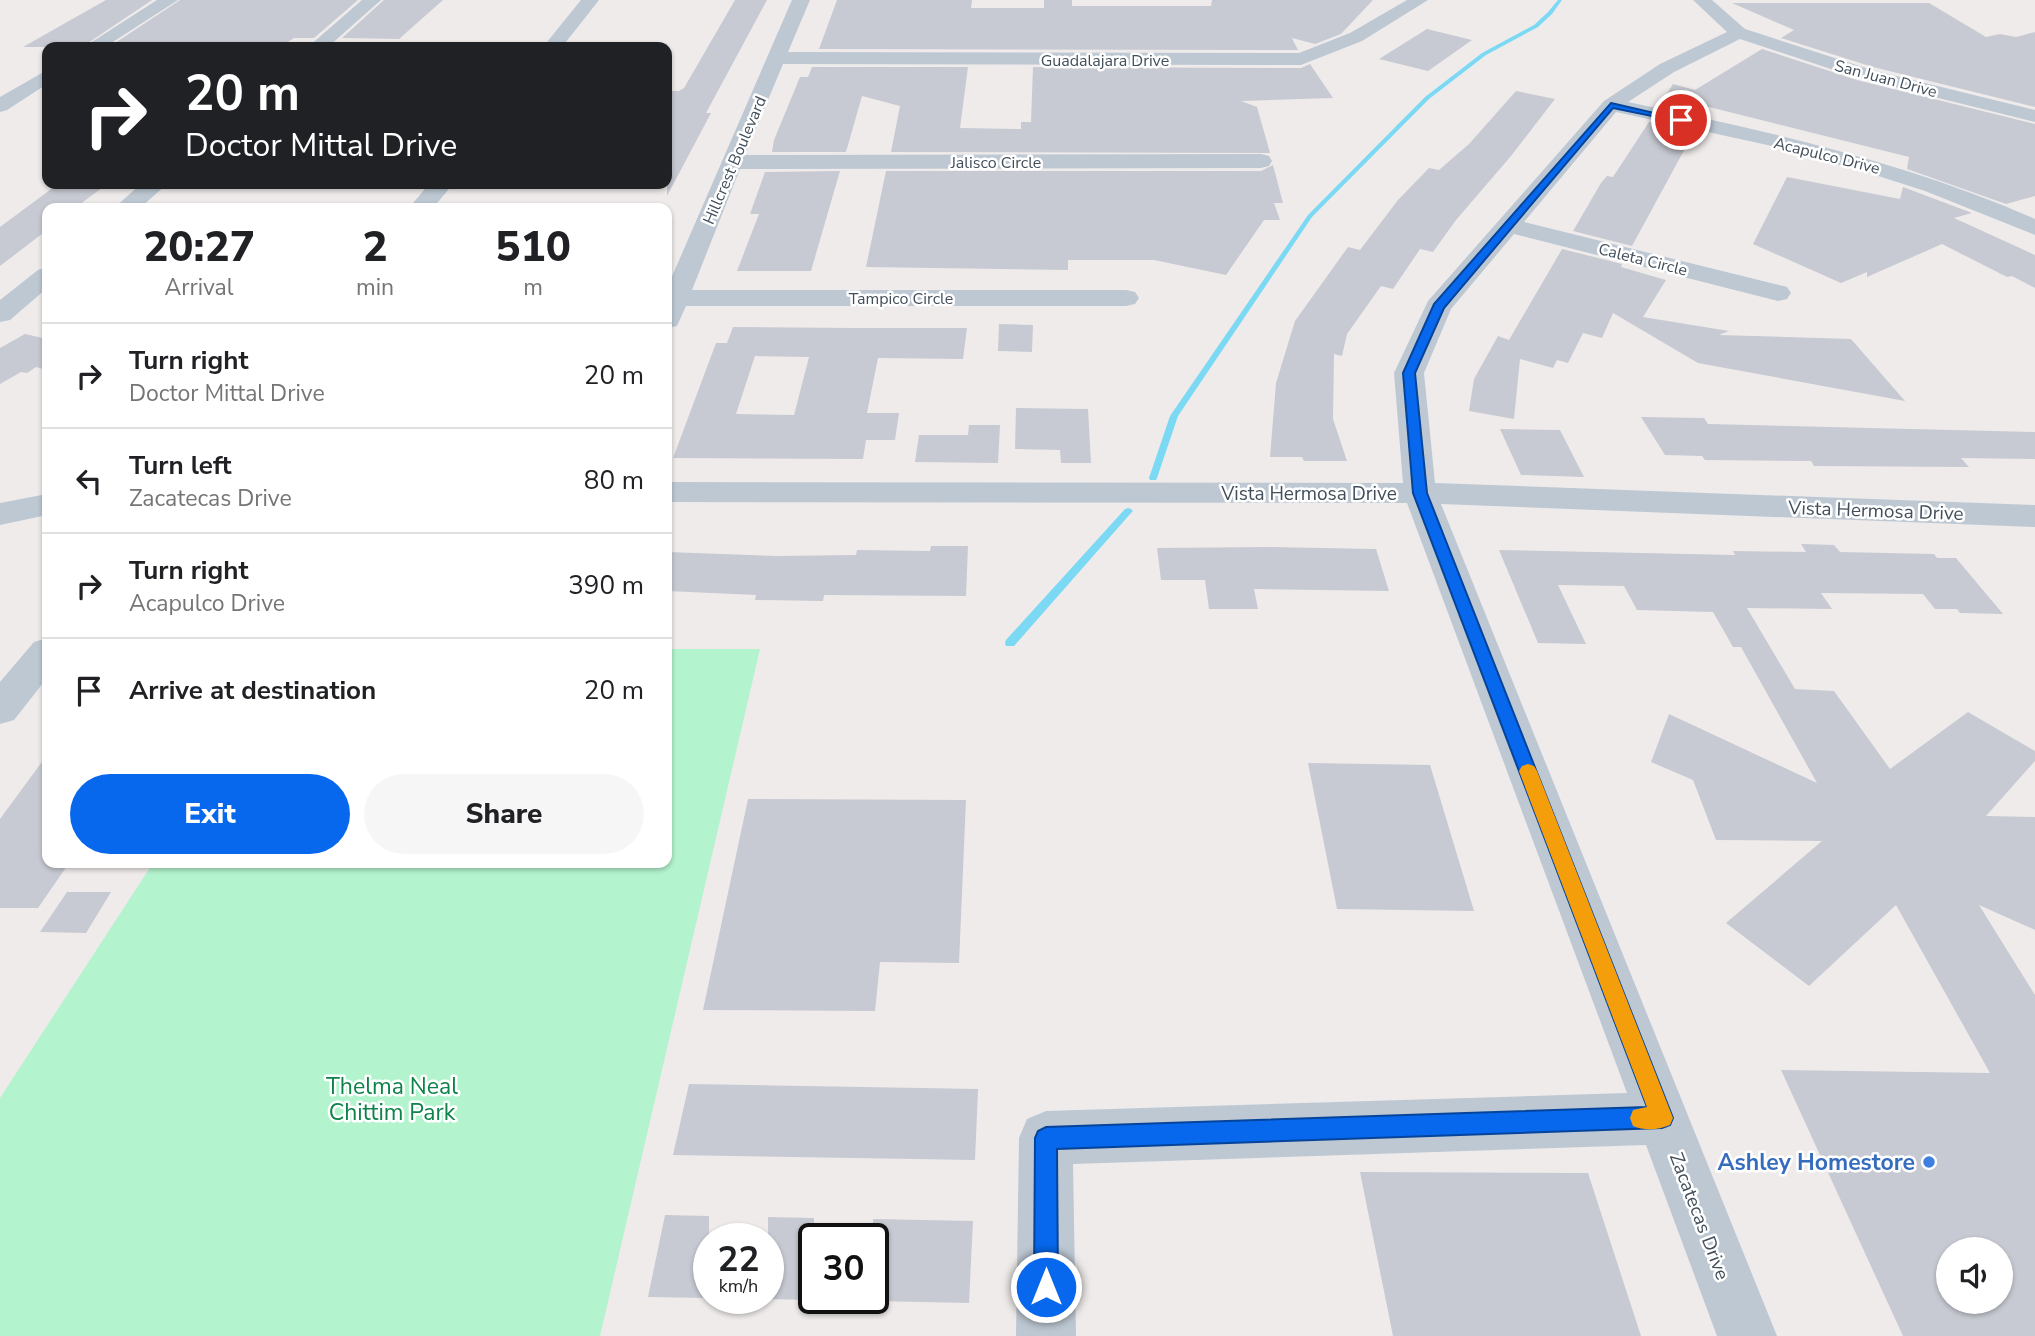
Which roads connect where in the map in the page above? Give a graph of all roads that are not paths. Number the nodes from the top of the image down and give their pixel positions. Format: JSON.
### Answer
{"nodes":[{"id":1,"x":169,"y":0,"type":"edge"},
{"id":2,"x":372,"y":0,"type":"edge"},
{"id":3,"x":590,"y":0,"type":"edge"},
{"id":4,"x":801,"y":0,"type":"edge"},
{"id":5,"x":1419,"y":0,"type":"edge"},
{"id":6,"x":1702,"y":0,"type":"edge"},
{"id":7,"x":1739,"y":33,"type":"junction"},
{"id":8,"x":101,"y":42,"type":"edge"},
{"id":9,"x":323,"y":42,"type":"edge"},
{"id":10,"x":556,"y":42,"type":"edge"},
{"id":11,"x":778,"y":58,"type":"junction"},
{"id":12,"x":42,"y":79,"type":"edge"},
{"id":13,"x":0,"y":106,"type":"edge"},
{"id":14,"x":1611,"y":106,"type":"junction"},
{"id":15,"x":2035,"y":116,"type":"edge"},
{"id":16,"x":1261,"y":161,"type":"dead end"},
{"id":17,"x":731,"y":162,"type":"junction"},
{"id":18,"x":149,"y":189,"type":"edge"},
{"id":19,"x":437,"y":189,"type":"edge"},
{"id":20,"x":132,"y":203,"type":"edge"},
{"id":21,"x":425,"y":203,"type":"edge"},
{"id":22,"x":1507,"y":225,"type":"junction"},
{"id":23,"x":2035,"y":228,"type":"edge"},
{"id":24,"x":42,"y":279,"type":"edge"},
{"id":25,"x":1778,"y":293,"type":"dead end"},
{"id":26,"x":1126,"y":298,"type":"dead end"},
{"id":27,"x":672,"y":309,"type":"edge"},
{"id":28,"x":0,"y":314,"type":"edge"},
{"id":29,"x":672,"y":492,"type":"edge"},
{"id":30,"x":1420,"y":493,"type":"junction"},
{"id":31,"x":42,"y":506,"type":"edge"},
{"id":32,"x":0,"y":514,"type":"edge"},
{"id":33,"x":2035,"y":516,"type":"edge"},
{"id":34,"x":42,"y":658,"type":"edge"},
{"id":35,"x":0,"y":709,"type":"edge"},
{"id":36,"x":1662,"y":1118,"type":"junction"},
{"id":37,"x":1046,"y":1336,"type":"edge"},
{"id":38,"x":1747,"y":1336,"type":"edge"}],
"edges":[{"from":1,"to":8,"type":"street"},
{"from":2,"to":9,"type":"street"},
{"from":3,"to":10,"type":"street"},
{"from":4,"to":11,"type":"street","name":"Hillcrest Boulevard"},
{"from":5,"to":11,"type":"street","name":"Guadalajara Drive"},
{"from":6,"to":7,"type":"street"},
{"from":7,"to":14,"type":"street","name":"Zacatecas Drive"},
{"from":7,"to":15,"type":"street","name":"San Juan Drive"},
{"from":11,"to":17,"type":"street","name":"Hillcrest Boulevard"},
{"from":12,"to":13,"type":"street"},
{"from":14,"to":22,"type":"street","name":"Zacatecas Drive"},
{"from":14,"to":23,"type":"street","name":"Acapulco Drive"},
{"from":16,"to":17,"type":"street","name":"Jalisco Circle"},
{"from":17,"to":27,"type":"street","name":"Hillcrest Boulevard"},
{"from":18,"to":20,"type":"street"},
{"from":19,"to":21,"type":"street"},
{"from":22,"to":25,"type":"street","name":"Caleta Circle"},
{"from":22,"to":30,"type":"street","name":"Zacatecas Drive"},
{"from":24,"to":28,"type":"street"},
{"from":26,"to":27,"type":"street","name":"Tampico Circle"},
{"from":29,"to":30,"type":"street","name":"Vista Hermosa Drive"},
{"from":30,"to":33,"type":"street","name":"Vista Hermosa Drive"},
{"from":30,"to":36,"type":"street","name":"Zacatecas Drive"},
{"from":31,"to":32,"type":"street"},
{"from":34,"to":35,"type":"street"},
{"from":36,"to":37,"type":"street"},
{"from":36,"to":38,"type":"street","name":"Zacatecas Drive"}]}
